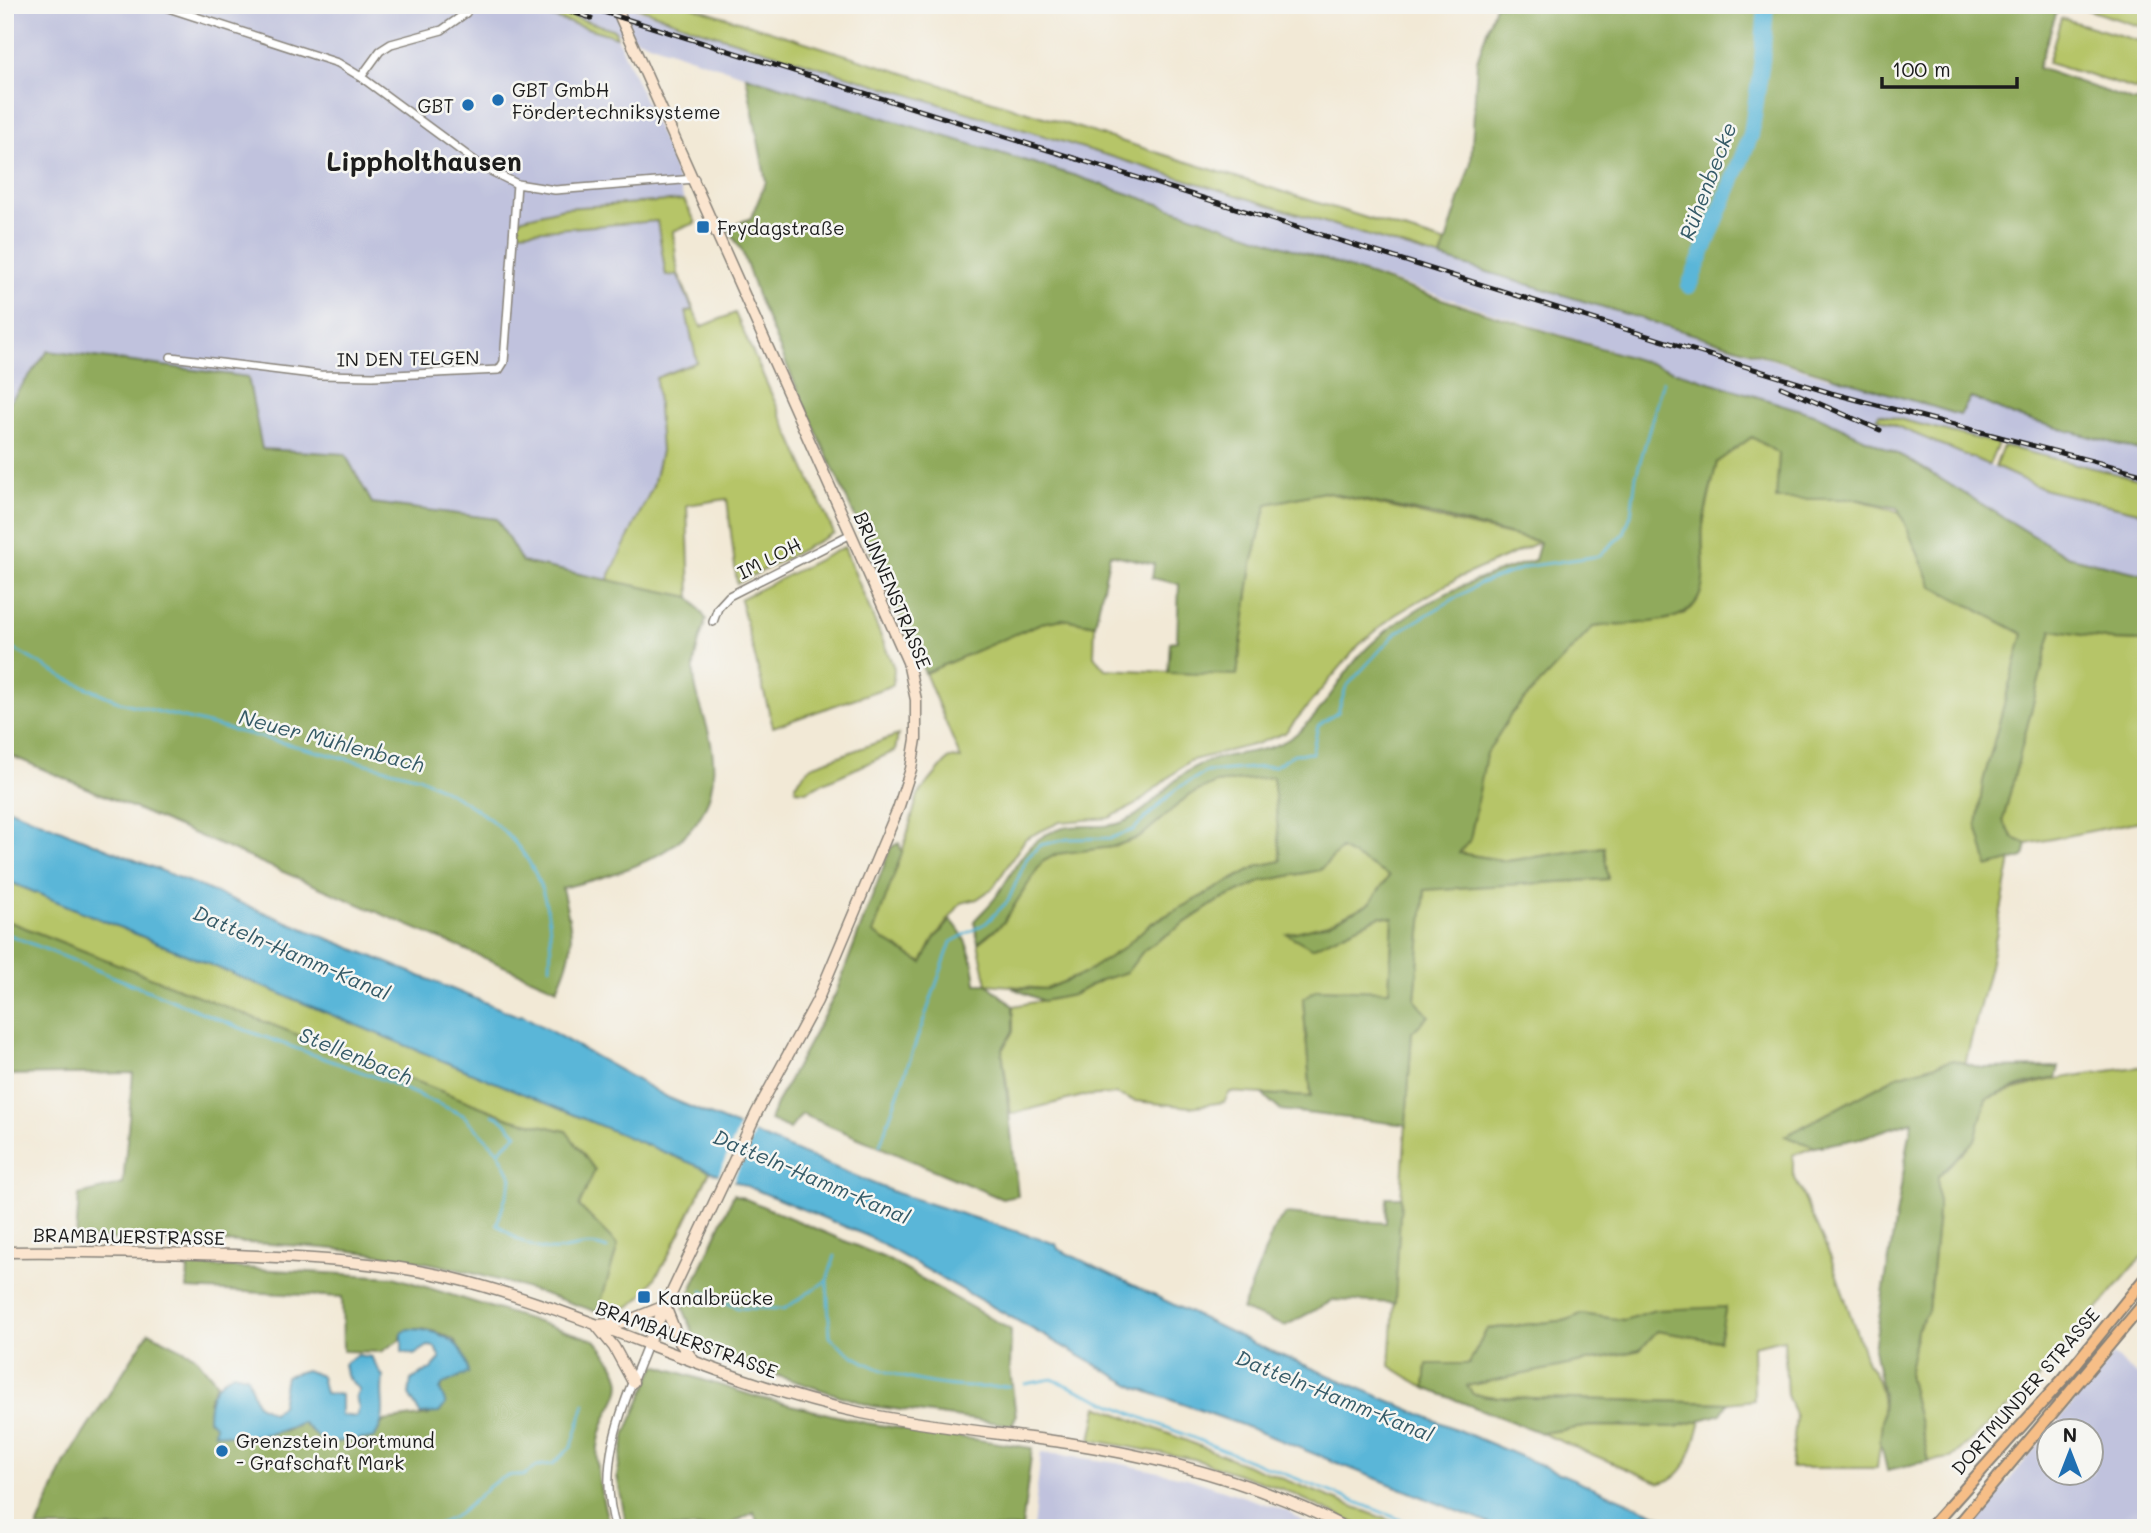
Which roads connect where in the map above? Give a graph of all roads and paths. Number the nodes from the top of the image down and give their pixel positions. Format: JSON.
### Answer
{"nodes":[{"id":1,"x":159,"y":5,"type":"edge"},
{"id":2,"x":615,"y":5,"type":"edge"},
{"id":3,"x":466,"y":13,"type":"dead end"},
{"id":4,"x":361,"y":77,"type":"junction"},
{"id":5,"x":695,"y":179,"type":"junction"},
{"id":6,"x":517,"y":184,"type":"junction"},
{"id":7,"x":171,"y":357,"type":"dead end"},
{"id":8,"x":851,"y":534,"type":"junction"},
{"id":9,"x":713,"y":622,"type":"dead end"},
{"id":10,"x":5,"y":1252,"type":"edge"},
{"id":11,"x":2146,"y":1277,"type":"edge"},
{"id":12,"x":2146,"y":1301,"type":"edge"},
{"id":13,"x":666,"y":1306,"type":"junction"},
{"id":14,"x":596,"y":1325,"type":"junction"},
{"id":15,"x":647,"y":1345,"type":"junction"},
{"id":16,"x":696,"y":1363,"type":"junction"},
{"id":17,"x":633,"y":1382,"type":"junction"},
{"id":18,"x":616,"y":1528,"type":"edge"},
{"id":19,"x":1346,"y":1528,"type":"edge"},
{"id":20,"x":1930,"y":1528,"type":"edge"},
{"id":21,"x":1956,"y":1528,"type":"edge"}],
"edges":[{"from":1,"to":4,"type":"street"},
{"from":2,"to":5,"type":"main road","name":"BRUNNENSTRASSE"},
{"from":3,"to":4,"type":"street"},
{"from":4,"to":6,"type":"street"},
{"from":5,"to":6,"type":"street"},
{"from":5,"to":8,"type":"main road","name":"BRUNNENSTRASSE"},
{"from":6,"to":7,"type":"street","name":"IN DEN TELGEN"},
{"from":8,"to":9,"type":"street","name":"IM LOH"},
{"from":8,"to":13,"type":"main road","name":"BRUNNENSTRASSE"},
{"from":10,"to":14,"type":"main road","name":"BRAMBAUERSTRASSE"},
{"from":11,"to":20,"type":"main road","name":"DORTMUNDER STRASSE"},
{"from":12,"to":21,"type":"main road","name":"DORTMUNDER STRASSE"},
{"from":13,"to":14,"type":"main road"},
{"from":13,"to":15,"type":"main road","name":"BRUNNENSTRASSE"},
{"from":13,"to":16,"type":"main road"},
{"from":14,"to":15,"type":"main road","name":"BRAMBAUERSTRASSE"},
{"from":14,"to":17,"type":"main road"},
{"from":15,"to":16,"type":"main road","name":"BRAMBAUERSTRASSE"},
{"from":15,"to":17,"type":"street"},
{"from":16,"to":19,"type":"main road","name":"BRAMBAUERSTRASSE"},
{"from":17,"to":18,"type":"street"}]}
